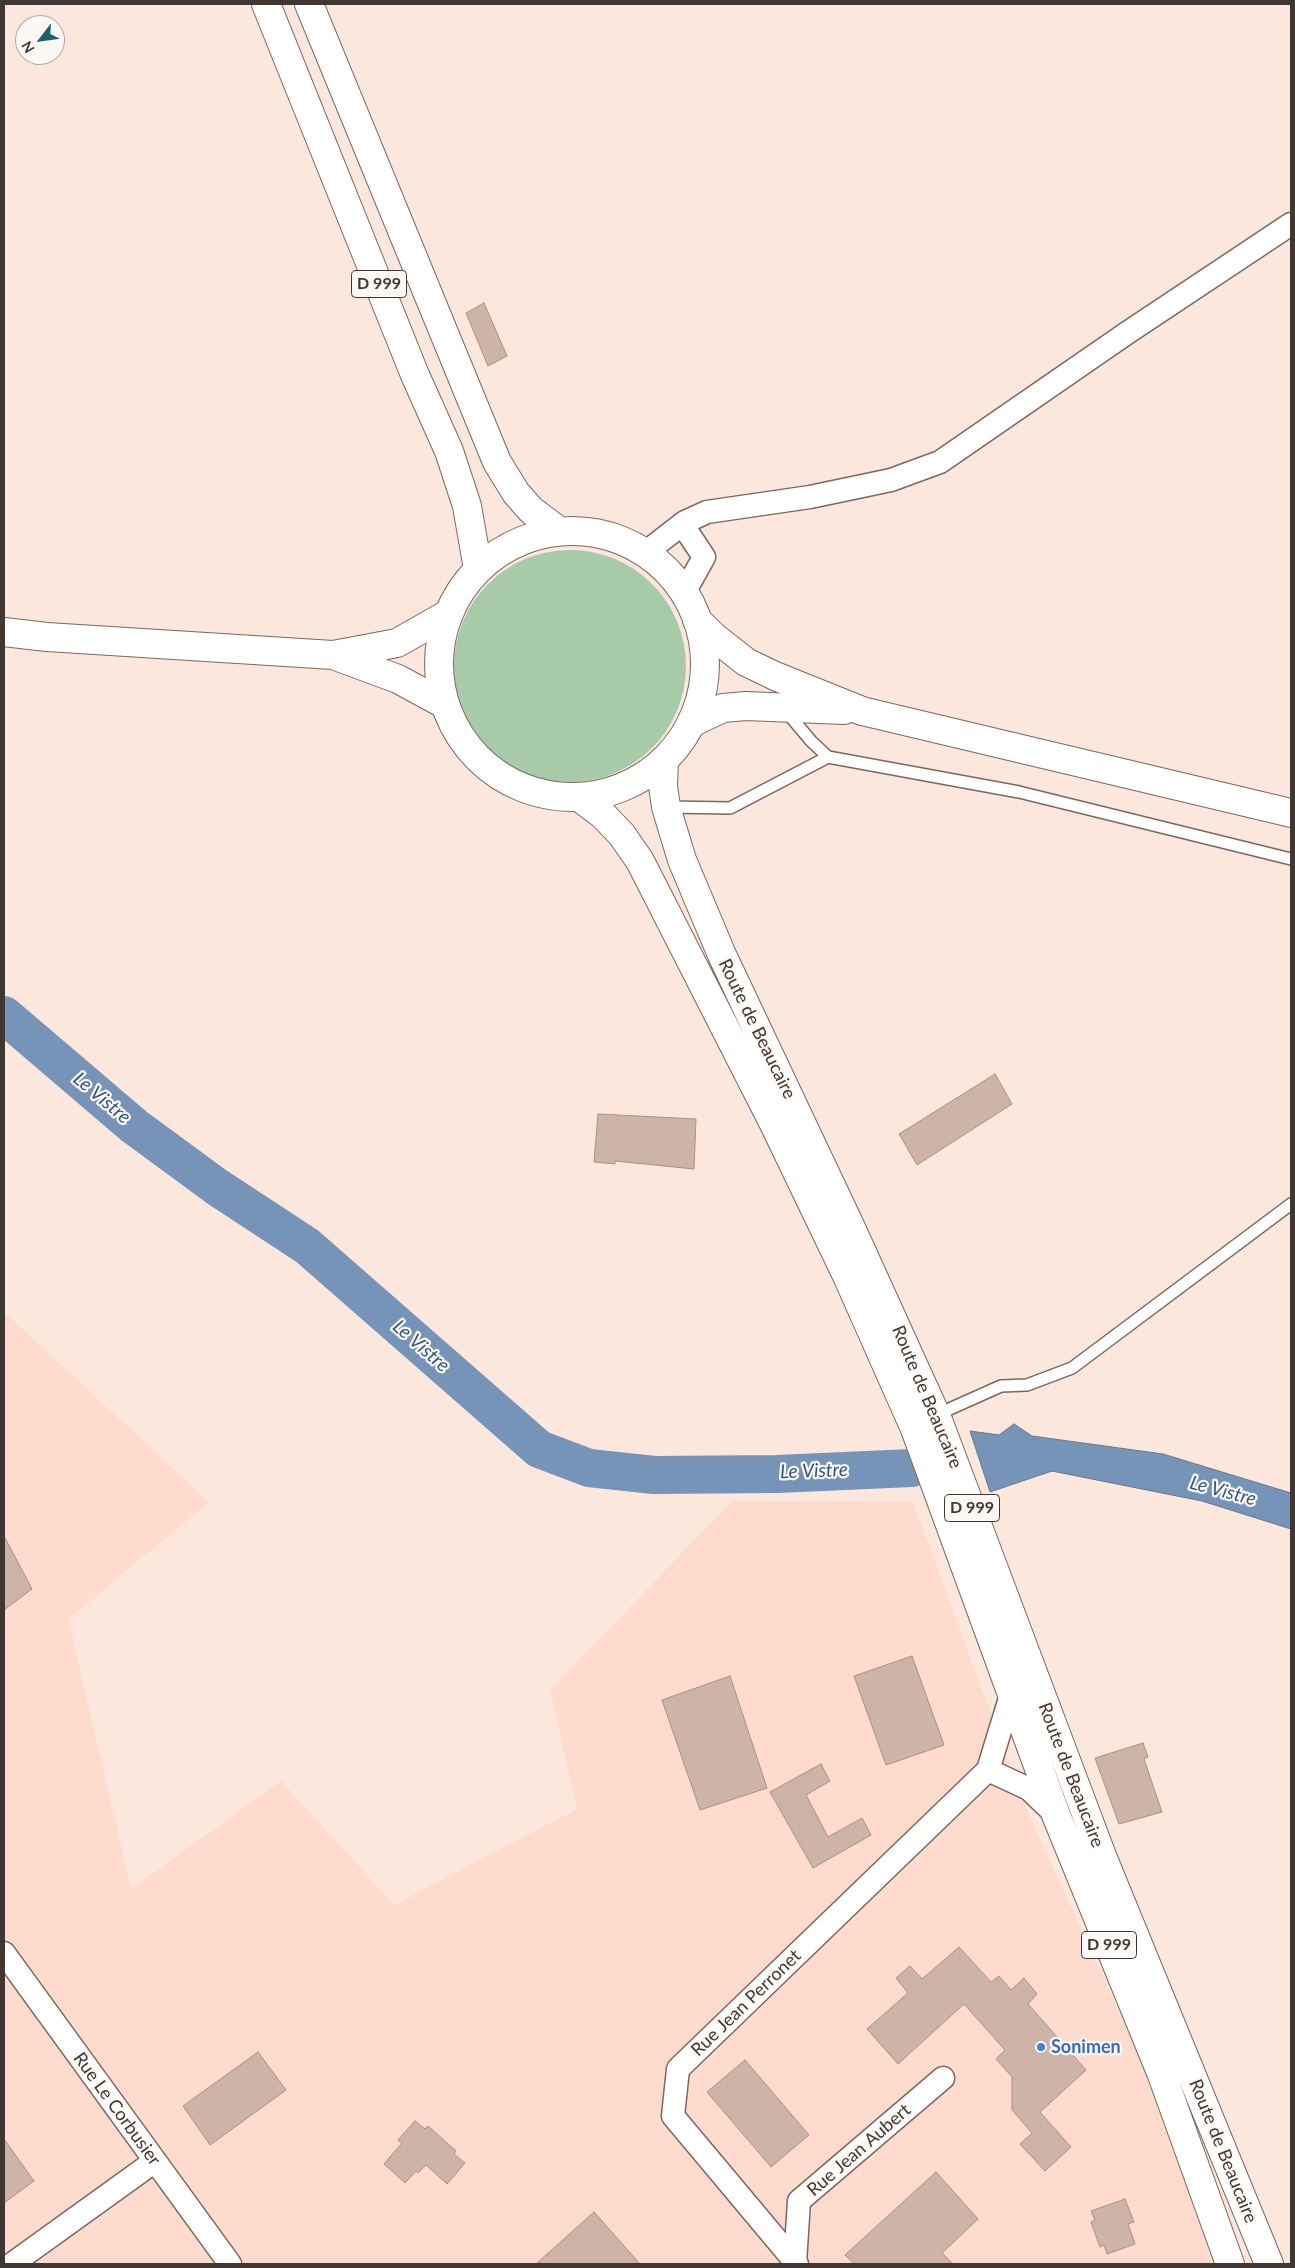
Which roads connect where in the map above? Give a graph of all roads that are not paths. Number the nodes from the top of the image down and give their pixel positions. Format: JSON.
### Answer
{"nodes":[{"id":1,"x":266,"y":4,"type":"edge"},
{"id":2,"x":309,"y":4,"type":"edge"},
{"id":3,"x":1291,"y":224,"type":"edge"},
{"id":4,"x":682,"y":524,"type":"junction"},
{"id":5,"x":559,"y":531,"type":"junction"},
{"id":6,"x":645,"y":553,"type":"junction"},
{"id":7,"x":478,"y":569,"type":"junction"},
{"id":8,"x":684,"y":593,"type":"junction"},
{"id":9,"x":448,"y":614,"type":"junction"},
{"id":10,"x":698,"y":620,"type":"junction"},
{"id":11,"x":4,"y":632,"type":"edge"},
{"id":12,"x":333,"y":654,"type":"junction"},
{"id":13,"x":444,"y":704,"type":"junction"},
{"id":14,"x":784,"y":708,"type":"junction"},
{"id":15,"x":862,"y":711,"type":"junction"},
{"id":16,"x":691,"y":723,"type":"junction"},
{"id":17,"x":828,"y":757,"type":"junction"},
{"id":18,"x":664,"y":760,"type":"junction"},
{"id":19,"x":579,"y":797,"type":"junction"},
{"id":20,"x":666,"y":807,"type":"junction"},
{"id":21,"x":1291,"y":813,"type":"edge"},
{"id":22,"x":1291,"y":859,"type":"edge"},
{"id":23,"x":1291,"y":1204,"type":"edge"},
{"id":24,"x":936,"y":1415,"type":"junction"},
{"id":25,"x":1011,"y":1695,"type":"junction"},
{"id":26,"x":988,"y":1770,"type":"junction"},
{"id":27,"x":1056,"y":1815,"type":"junction"},
{"id":28,"x":4,"y":1953,"type":"edge"},
{"id":29,"x":943,"y":2078,"type":"dead end"},
{"id":30,"x":155,"y":2161,"type":"junction"},
{"id":31,"x":796,"y":2263,"type":"edge"},
{"id":32,"x":12,"y":2264,"type":"edge"},
{"id":33,"x":230,"y":2264,"type":"edge"},
{"id":34,"x":1230,"y":2264,"type":"edge"},
{"id":35,"x":1269,"y":2264,"type":"edge"}],
"edges":[{"from":1,"to":7,"type":"main road","number":"D 999"},
{"from":2,"to":5,"type":"main road","number":"D 999"},
{"from":3,"to":4,"type":"street"},
{"from":4,"to":6,"type":"street"},
{"from":4,"to":8,"type":"street"},
{"from":5,"to":6,"type":"main road"},
{"from":5,"to":7,"type":"main road"},
{"from":6,"to":8,"type":"main road"},
{"from":7,"to":9,"type":"main road"},
{"from":8,"to":10,"type":"main road"},
{"from":9,"to":12,"type":"main road"},
{"from":9,"to":13,"type":"main road"},
{"from":10,"to":15,"type":"main road"},
{"from":10,"to":16,"type":"main road"},
{"from":11,"to":12,"type":"main road"},
{"from":12,"to":13,"type":"main road"},
{"from":13,"to":19,"type":"main road"},
{"from":14,"to":15,"type":"main road"},
{"from":14,"to":16,"type":"main road"},
{"from":14,"to":17,"type":"lane"},
{"from":15,"to":21,"type":"main road"},
{"from":16,"to":18,"type":"main road"},
{"from":17,"to":20,"type":"lane"},
{"from":17,"to":22,"type":"lane"},
{"from":18,"to":19,"type":"main road"},
{"from":18,"to":20,"type":"main road","name":"Route de Beaucaire","number":"D 999"},
{"from":19,"to":25,"type":"main road","name":"Route de Beaucaire","number":"D 999"},
{"from":20,"to":24,"type":"main road","name":"Route de Beaucaire","number":"D 999"},
{"from":23,"to":24,"type":"lane"},
{"from":24,"to":35,"type":"main road","name":"Route de Beaucaire","number":"D 999"},
{"from":25,"to":26,"type":"street","name":"Rue Jean Perronet"},
{"from":25,"to":27,"type":"main road","name":"Route de Beaucaire","number":"D 999"},
{"from":26,"to":27,"type":"street"},
{"from":26,"to":31,"type":"street","name":"Rue Jean Perronet"},
{"from":27,"to":34,"type":"main road","name":"Route de Beaucaire","number":"D 999"},
{"from":28,"to":30,"type":"street","name":"Rue Le Corbusier"},
{"from":29,"to":31,"type":"street","name":"Rue Jean Aubert"},
{"from":30,"to":32,"type":"street"},
{"from":30,"to":33,"type":"street","name":"Rue Le Corbusier"}]}
